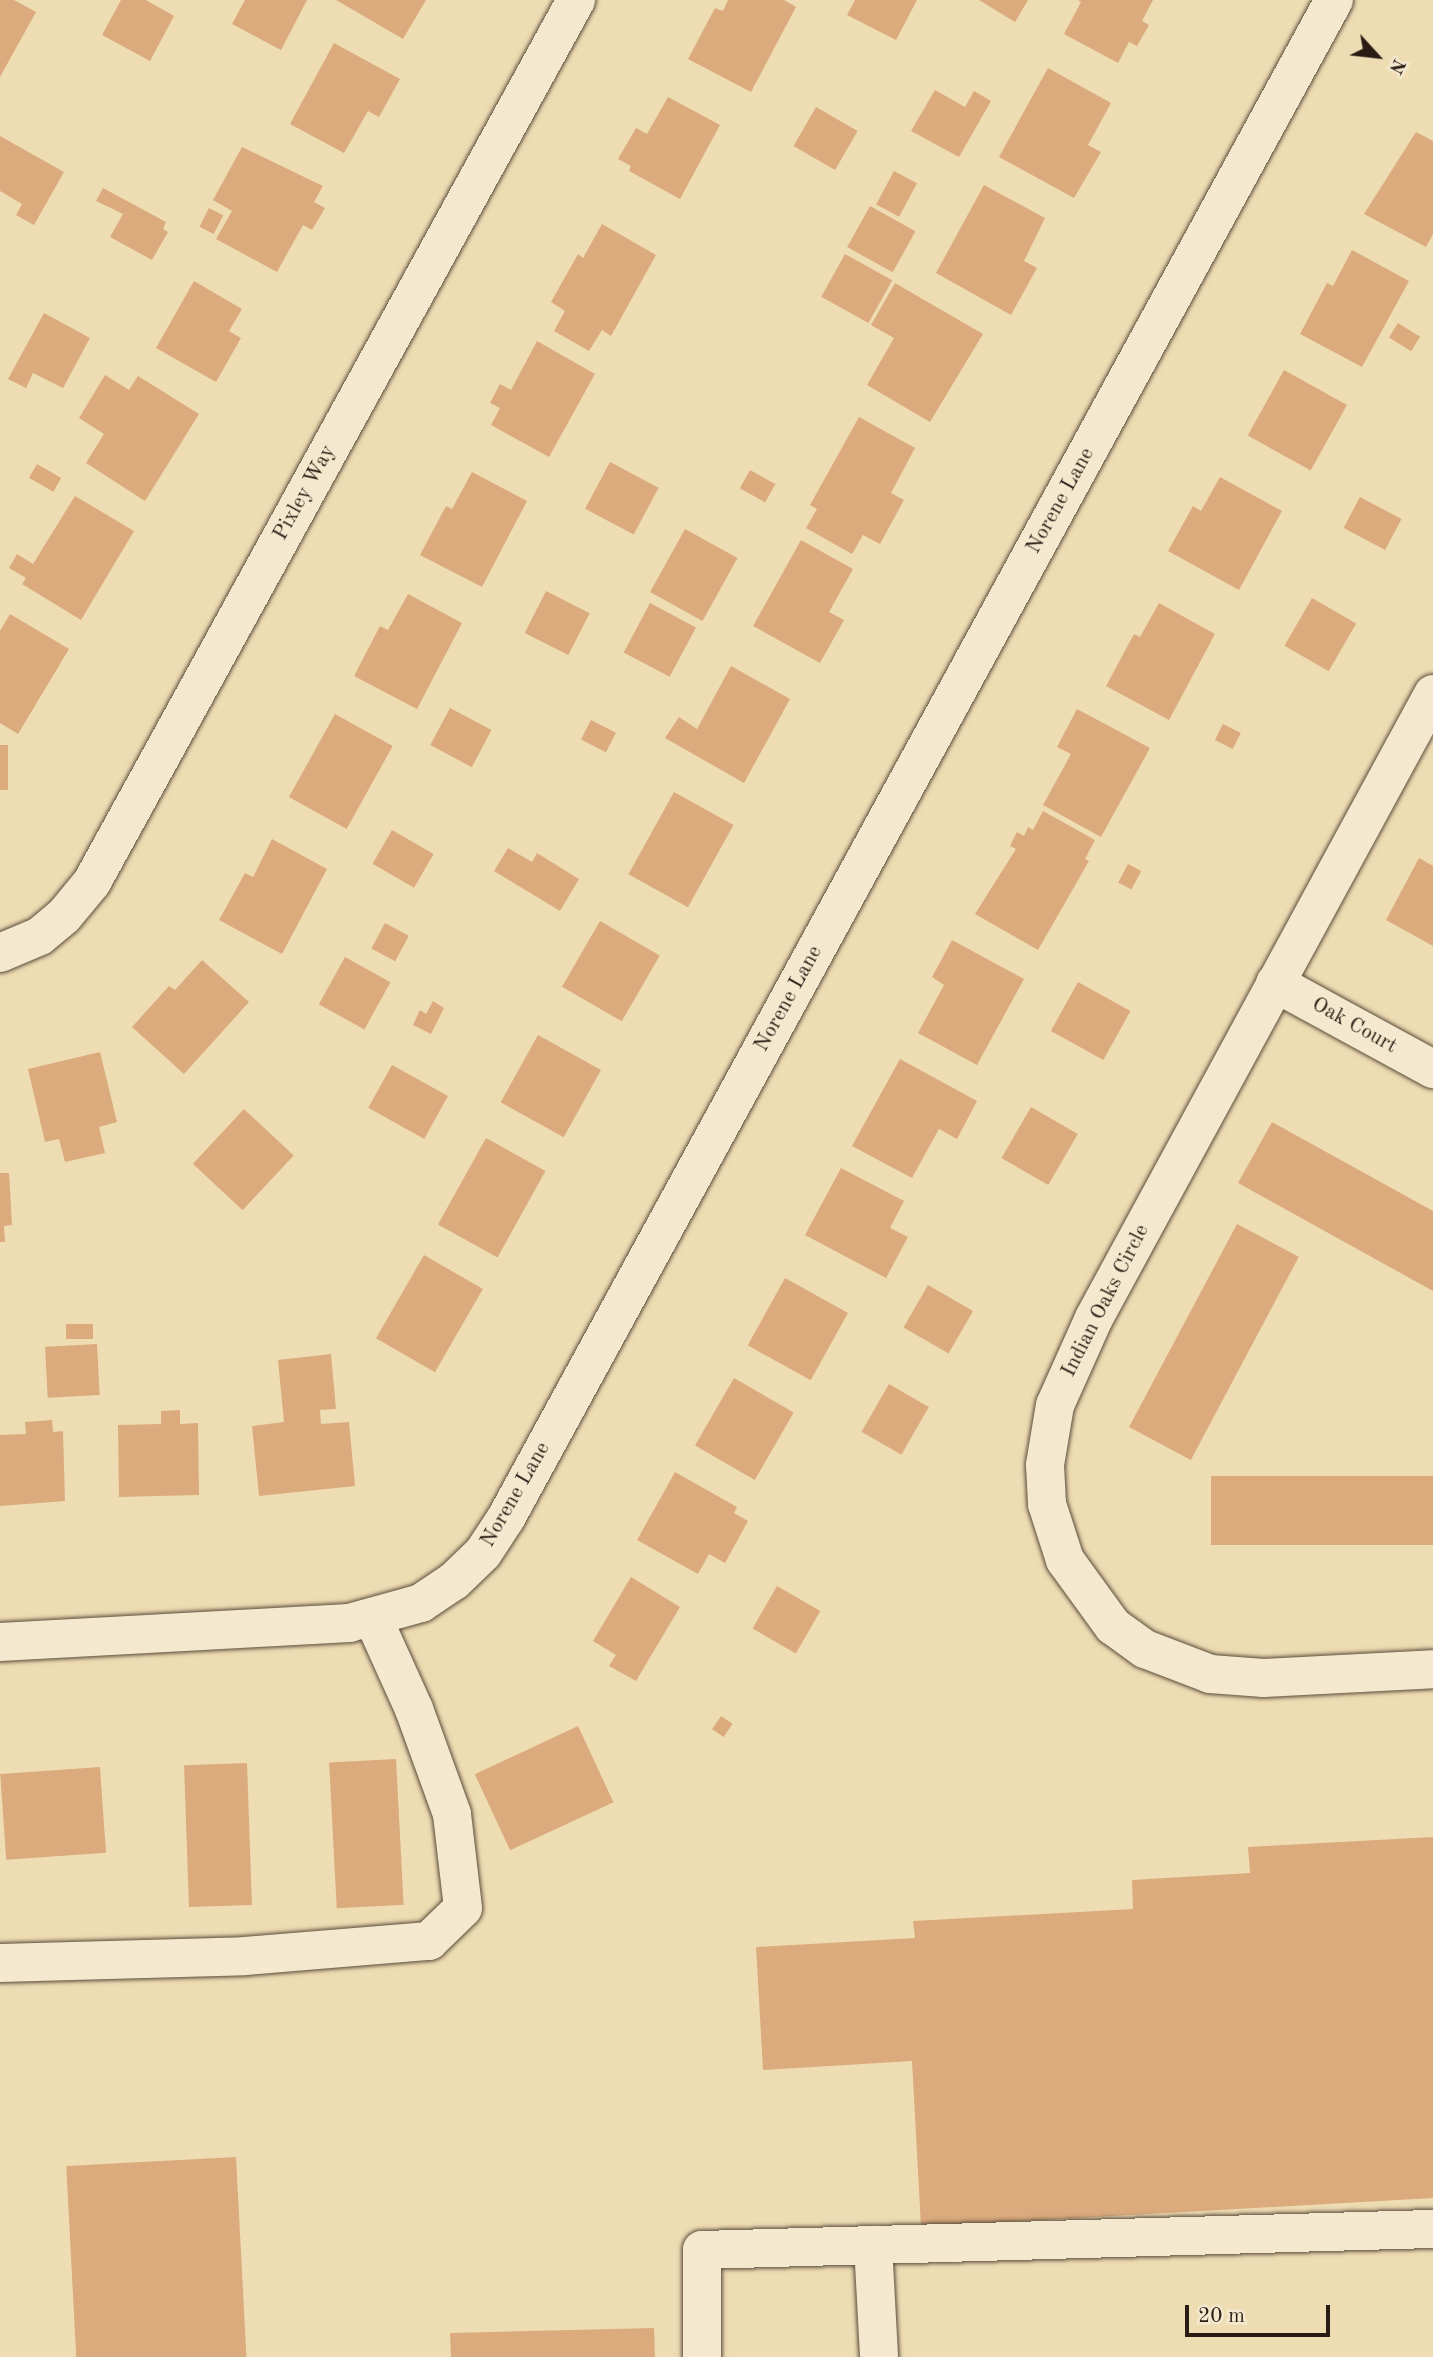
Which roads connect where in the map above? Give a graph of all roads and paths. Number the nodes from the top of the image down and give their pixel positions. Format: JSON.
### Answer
{"nodes":[{"id":1,"x":576,"y":0,"type":"edge"},
{"id":2,"x":1334,"y":0,"type":"edge"},
{"id":3,"x":1433,"y":694,"type":"edge"},
{"id":4,"x":0,"y":953,"type":"edge"},
{"id":5,"x":1275,"y":983,"type":"junction"},
{"id":6,"x":1433,"y":1069,"type":"edge"},
{"id":7,"x":373,"y":1618,"type":"junction"},
{"id":8,"x":0,"y":1642,"type":"edge"},
{"id":9,"x":1433,"y":1669,"type":"edge"},
{"id":10,"x":0,"y":1963,"type":"edge"},
{"id":11,"x":1433,"y":2229,"type":"edge"},
{"id":12,"x":873,"y":2245,"type":"junction"},
{"id":13,"x":702,"y":2357,"type":"edge"},
{"id":14,"x":879,"y":2357,"type":"edge"}],
"edges":[{"from":1,"to":4,"type":"street","name":"Pixley Way"},
{"from":2,"to":7,"type":"street","name":"Norene Lane"},
{"from":3,"to":5,"type":"street","name":"Indian Oaks Circle"},
{"from":5,"to":6,"type":"street","name":"Oak Court"},
{"from":5,"to":9,"type":"street","name":"Indian Oaks Circle"},
{"from":7,"to":8,"type":"street","name":"Norene Lane"},
{"from":7,"to":10,"type":"street"},
{"from":11,"to":12,"type":"street"},
{"from":12,"to":13,"type":"street"},
{"from":12,"to":14,"type":"street"}]}
